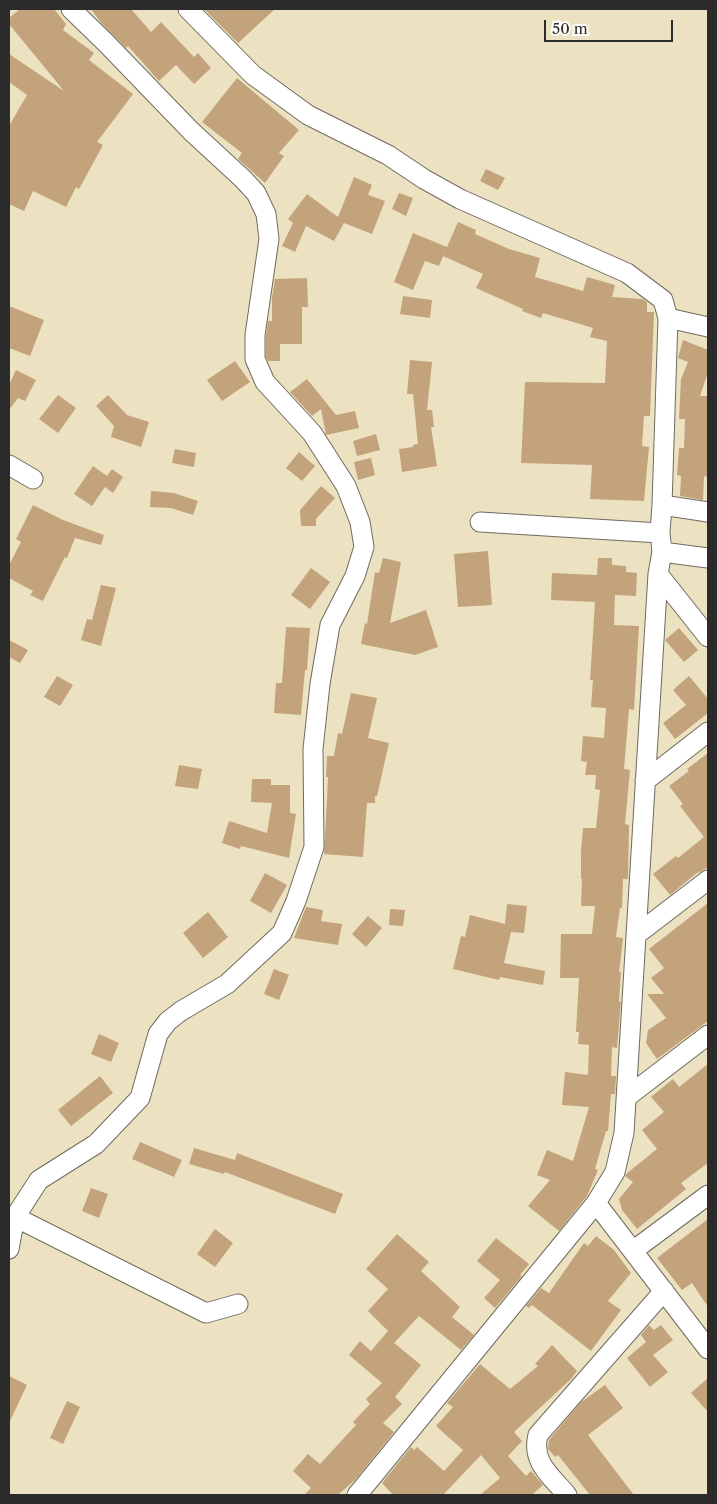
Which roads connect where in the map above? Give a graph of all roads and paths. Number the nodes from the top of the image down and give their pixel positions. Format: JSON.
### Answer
{"nodes":[{"id":1,"x":71,"y":9,"type":"edge"},
{"id":2,"x":188,"y":9,"type":"edge"},
{"id":3,"x":668,"y":318,"type":"junction"},
{"id":4,"x":708,"y":327,"type":"edge"},
{"id":5,"x":9,"y":465,"type":"edge"},
{"id":6,"x":33,"y":479,"type":"dead end"},
{"id":7,"x":662,"y":505,"type":"junction"},
{"id":8,"x":708,"y":512,"type":"edge"},
{"id":9,"x":480,"y":522,"type":"dead end"},
{"id":10,"x":660,"y":534,"type":"junction"},
{"id":11,"x":662,"y":552,"type":"junction"},
{"id":12,"x":708,"y":558,"type":"edge"},
{"id":13,"x":658,"y":574,"type":"junction"},
{"id":14,"x":708,"y":636,"type":"edge"},
{"id":15,"x":708,"y":732,"type":"edge"},
{"id":16,"x":645,"y":781,"type":"junction"},
{"id":17,"x":708,"y":880,"type":"edge"},
{"id":18,"x":636,"y":935,"type":"junction"},
{"id":19,"x":708,"y":1035,"type":"edge"},
{"id":20,"x":627,"y":1097,"type":"junction"},
{"id":21,"x":708,"y":1195,"type":"edge"},
{"id":22,"x":596,"y":1203,"type":"junction"},
{"id":23,"x":15,"y":1217,"type":"junction"},
{"id":24,"x":9,"y":1249,"type":"edge"},
{"id":25,"x":634,"y":1250,"type":"junction"},
{"id":26,"x":664,"y":1291,"type":"junction"},
{"id":27,"x":238,"y":1304,"type":"dead end"},
{"id":28,"x":708,"y":1350,"type":"edge"},
{"id":29,"x":358,"y":1495,"type":"edge"},
{"id":30,"x":567,"y":1495,"type":"edge"}],
"edges":[{"from":1,"to":23,"type":"street"},
{"from":2,"to":3,"type":"street"},
{"from":3,"to":4,"type":"street"},
{"from":3,"to":7,"type":"street"},
{"from":5,"to":6,"type":"street"},
{"from":7,"to":8,"type":"street"},
{"from":7,"to":10,"type":"street"},
{"from":9,"to":10,"type":"street"},
{"from":10,"to":11,"type":"street"},
{"from":11,"to":12,"type":"street"},
{"from":11,"to":13,"type":"street"},
{"from":13,"to":14,"type":"street"},
{"from":13,"to":16,"type":"street"},
{"from":15,"to":16,"type":"street"},
{"from":16,"to":18,"type":"street"},
{"from":17,"to":18,"type":"street"},
{"from":18,"to":20,"type":"street"},
{"from":19,"to":20,"type":"street"},
{"from":20,"to":22,"type":"street"},
{"from":21,"to":25,"type":"street"},
{"from":22,"to":25,"type":"street"},
{"from":22,"to":29,"type":"street"},
{"from":23,"to":24,"type":"street"},
{"from":23,"to":27,"type":"street"},
{"from":25,"to":26,"type":"street"},
{"from":26,"to":28,"type":"street"},
{"from":26,"to":30,"type":"street"}]}
